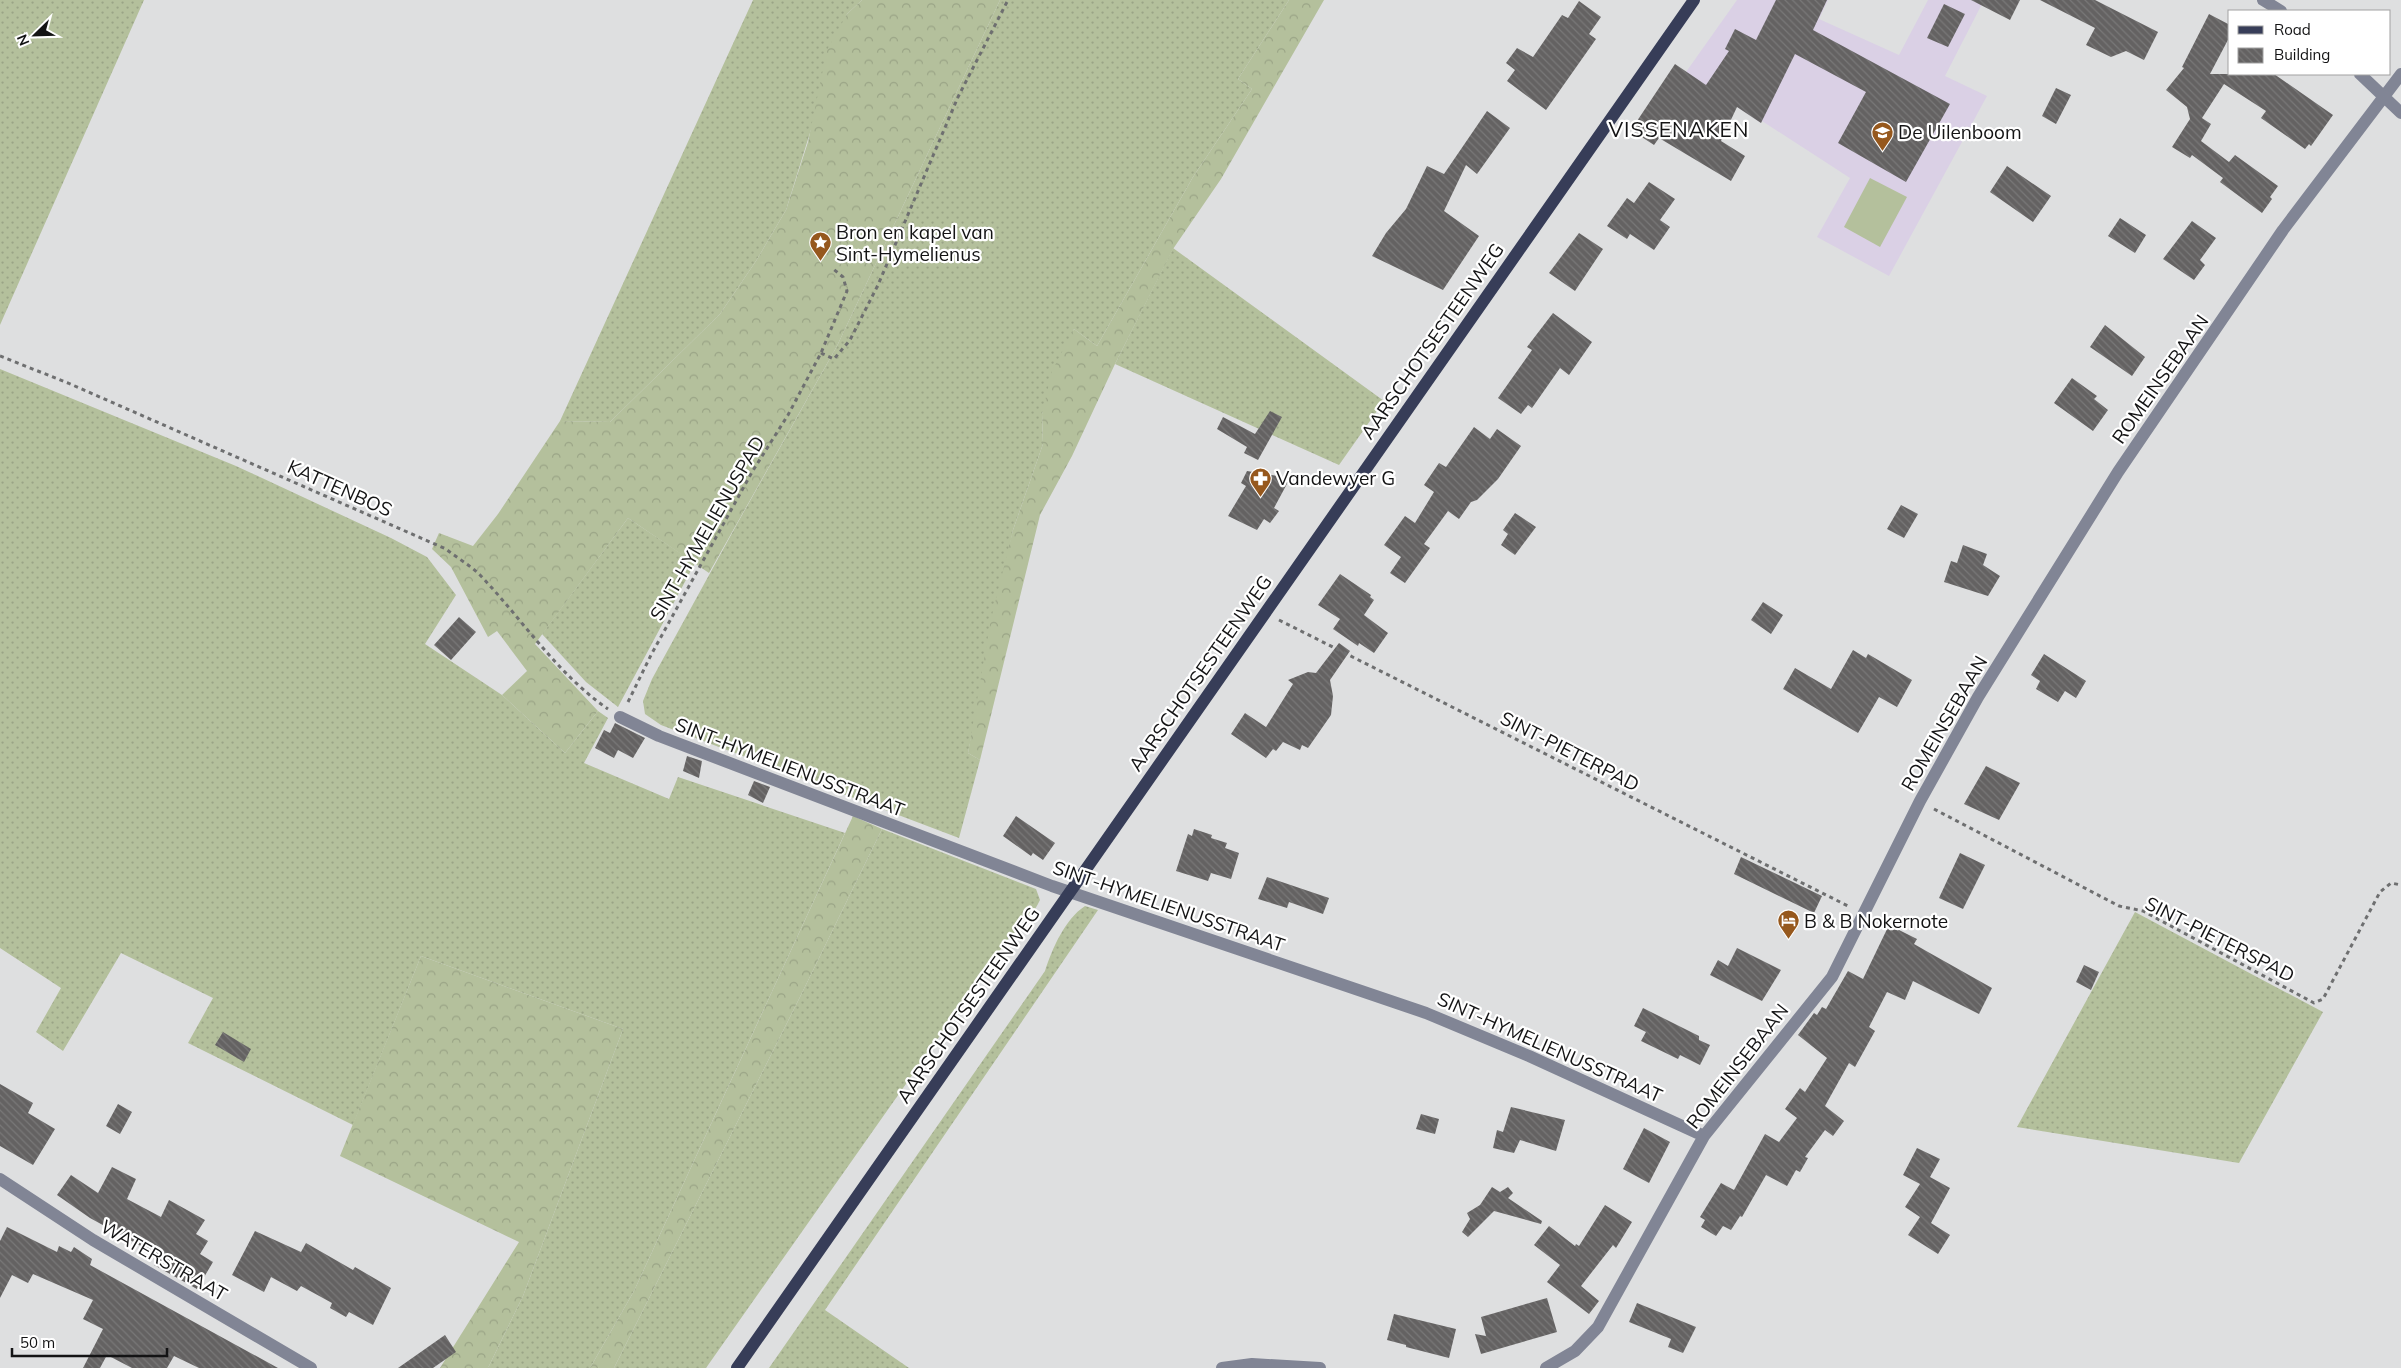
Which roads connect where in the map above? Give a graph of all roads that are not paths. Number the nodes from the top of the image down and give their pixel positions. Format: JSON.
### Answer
{"nodes":[{"id":1,"x":1694,"y":0,"type":"edge"},
{"id":2,"x":2263,"y":0,"type":"edge"},
{"id":3,"x":2279,"y":10,"type":"edge"},
{"id":4,"x":2401,"y":74,"type":"edge"},
{"id":5,"x":2361,"y":75,"type":"edge"},
{"id":6,"x":2385,"y":97,"type":"junction"},
{"id":7,"x":2401,"y":114,"type":"edge"},
{"id":8,"x":620,"y":717,"type":"road end"},
{"id":9,"x":1070,"y":892,"type":"junction"},
{"id":10,"x":1704,"y":1136,"type":"junction"},
{"id":11,"x":0,"y":1179,"type":"edge"},
{"id":12,"x":311,"y":1368,"type":"edge"},
{"id":13,"x":736,"y":1368,"type":"edge"},
{"id":14,"x":1222,"y":1368,"type":"edge"},
{"id":15,"x":1320,"y":1368,"type":"edge"},
{"id":16,"x":1546,"y":1368,"type":"edge"}],
"edges":[{"from":1,"to":9,"type":"main road","name":"AARSCHOTSESTEENWEG"},
{"from":2,"to":3,"type":"street"},
{"from":4,"to":6,"type":"street","name":"ROMEINSEBAAN"},
{"from":5,"to":6,"type":"street"},
{"from":6,"to":7,"type":"street"},
{"from":6,"to":10,"type":"street","name":"ROMEINSEBAAN"},
{"from":8,"to":9,"type":"street","name":"SINT-HYMELIENUSSTRAAT"},
{"from":9,"to":10,"type":"street","name":"SINT-HYMELIENUSSTRAAT"},
{"from":9,"to":13,"type":"main road","name":"AARSCHOTSESTEENWEG"},
{"from":10,"to":16,"type":"street","name":"ROMEINSEBAAN"},
{"from":11,"to":12,"type":"street","name":"WATERSTRAAT"},
{"from":14,"to":15,"type":"street"}]}
